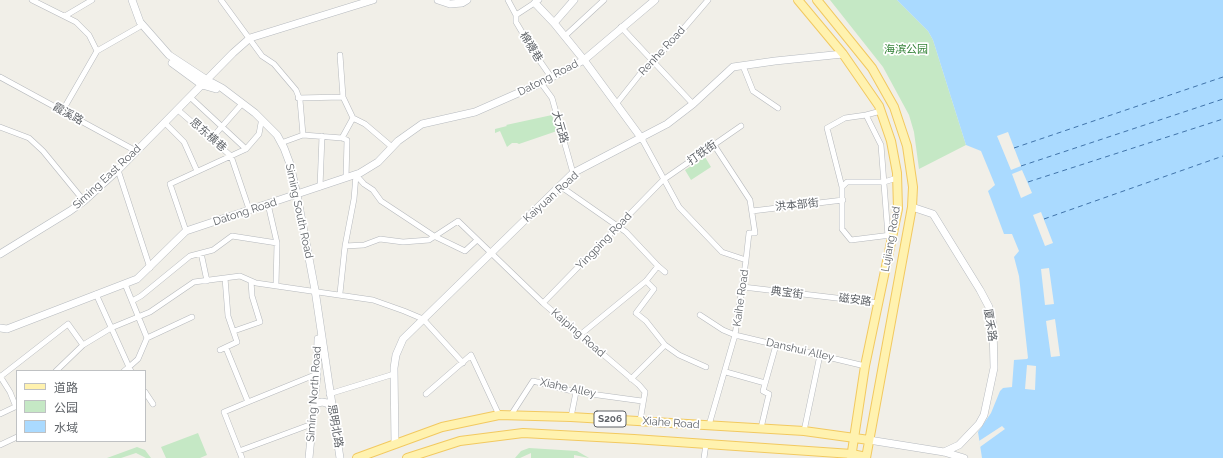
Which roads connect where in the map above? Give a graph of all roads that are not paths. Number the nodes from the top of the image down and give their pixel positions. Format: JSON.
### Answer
{"nodes":[{"id":1,"x":32,"y":0,"type":"edge"},
{"id":2,"x":92,"y":0,"type":"edge"},
{"id":3,"x":127,"y":0,"type":"edge"},
{"id":4,"x":132,"y":0,"type":"edge"},
{"id":5,"x":221,"y":0,"type":"edge"},
{"id":6,"x":374,"y":0,"type":"edge"},
{"id":7,"x":438,"y":0,"type":"edge"},
{"id":8,"x":467,"y":0,"type":"edge"},
{"id":9,"x":508,"y":0,"type":"edge"},
{"id":10,"x":574,"y":0,"type":"edge"},
{"id":11,"x":604,"y":0,"type":"edge"},
{"id":12,"x":655,"y":0,"type":"edge"},
{"id":13,"x":708,"y":0,"type":"edge"},
{"id":14,"x":798,"y":0,"type":"edge"},
{"id":15,"x":816,"y":0,"type":"edge"},
{"id":16,"x":537,"y":1,"type":"edge"},
{"id":17,"x":516,"y":15,"type":"junction"},
{"id":18,"x":65,"y":16,"type":"junction"},
{"id":19,"x":554,"y":23,"type":"junction"},
{"id":20,"x":139,"y":27,"type":"junction"},
{"id":21,"x":621,"y":27,"type":"junction"},
{"id":22,"x":565,"y":36,"type":"junction"},
{"id":23,"x":250,"y":38,"type":"junction"},
{"id":24,"x":97,"y":51,"type":"junction"},
{"id":25,"x":843,"y":54,"type":"junction"},
{"id":26,"x":340,"y":55,"type":"dead end"},
{"id":27,"x":584,"y":60,"type":"junction"},
{"id":28,"x":654,"y":60,"type":"junction"},
{"id":29,"x":743,"y":66,"type":"junction"},
{"id":30,"x":0,"y":77,"type":"edge"},
{"id":31,"x":551,"y":78,"type":"junction"},
{"id":32,"x":204,"y":83,"type":"junction"},
{"id":33,"x":541,"y":83,"type":"junction"},
{"id":34,"x":190,"y":97,"type":"junction"},
{"id":35,"x":343,"y":97,"type":"junction"},
{"id":36,"x":298,"y":98,"type":"junction"},
{"id":37,"x":617,"y":103,"type":"junction"},
{"id":38,"x":693,"y":104,"type":"junction"},
{"id":39,"x":240,"y":106,"type":"junction"},
{"id":40,"x":778,"y":108,"type":"dead end"},
{"id":41,"x":63,"y":110,"type":"junction"},
{"id":42,"x":178,"y":110,"type":"junction"},
{"id":43,"x":881,"y":111,"type":"junction"},
{"id":44,"x":866,"y":116,"type":"junction"},
{"id":45,"x":353,"y":118,"type":"junction"},
{"id":46,"x":165,"y":123,"type":"junction"},
{"id":47,"x":261,"y":123,"type":"junction"},
{"id":48,"x":741,"y":126,"type":"dead end"},
{"id":49,"x":0,"y":127,"type":"edge"},
{"id":50,"x":222,"y":127,"type":"junction"},
{"id":51,"x":303,"y":135,"type":"junction"},
{"id":52,"x":322,"y":136,"type":"junction"},
{"id":53,"x":342,"y":138,"type":"junction"},
{"id":54,"x":211,"y":139,"type":"junction"},
{"id":55,"x":642,"y":139,"type":"junction"},
{"id":56,"x":281,"y":143,"type":"junction"},
{"id":57,"x":714,"y":145,"type":"junction"},
{"id":58,"x":392,"y":147,"type":"junction"},
{"id":59,"x":246,"y":149,"type":"junction"},
{"id":60,"x":136,"y":151,"type":"junction"},
{"id":61,"x":231,"y":156,"type":"junction"},
{"id":62,"x":118,"y":170,"type":"junction"},
{"id":63,"x":197,"y":171,"type":"junction"},
{"id":64,"x":574,"y":173,"type":"junction"},
{"id":65,"x":356,"y":175,"type":"junction"},
{"id":66,"x":346,"y":178,"type":"junction"},
{"id":67,"x":897,"y":178,"type":"junction"},
{"id":68,"x":663,"y":180,"type":"junction"},
{"id":69,"x":884,"y":182,"type":"junction"},
{"id":70,"x":560,"y":186,"type":"junction"},
{"id":71,"x":320,"y":187,"type":"junction"},
{"id":72,"x":842,"y":187,"type":"junction"},
{"id":73,"x":295,"y":196,"type":"junction"},
{"id":74,"x":84,"y":200,"type":"junction"},
{"id":75,"x":843,"y":200,"type":"junction"},
{"id":76,"x":268,"y":204,"type":"junction"},
{"id":77,"x":912,"y":207,"type":"junction"},
{"id":78,"x":249,"y":209,"type":"junction"},
{"id":79,"x":752,"y":211,"type":"junction"},
{"id":80,"x":618,"y":227,"type":"junction"},
{"id":81,"x":186,"y":231,"type":"junction"},
{"id":82,"x":890,"y":235,"type":"junction"},
{"id":83,"x":434,"y":236,"type":"junction"},
{"id":84,"x":477,"y":240,"type":"junction"},
{"id":85,"x":277,"y":243,"type":"junction"},
{"id":86,"x":344,"y":246,"type":"junction"},
{"id":87,"x":201,"y":253,"type":"junction"},
{"id":88,"x":490,"y":253,"type":"junction"},
{"id":89,"x":0,"y":254,"type":"edge"},
{"id":90,"x":746,"y":260,"type":"junction"},
{"id":91,"x":658,"y":266,"type":"junction"},
{"id":92,"x":150,"y":268,"type":"junction"},
{"id":93,"x":665,"y":272,"type":"dead end"},
{"id":94,"x":225,"y":278,"type":"junction"},
{"id":95,"x":207,"y":280,"type":"junction"},
{"id":96,"x":251,"y":281,"type":"junction"},
{"id":97,"x":646,"y":281,"type":"junction"},
{"id":98,"x":125,"y":284,"type":"junction"},
{"id":99,"x":276,"y":285,"type":"junction"},
{"id":100,"x":743,"y":287,"type":"junction"},
{"id":101,"x":313,"y":290,"type":"junction"},
{"id":102,"x":96,"y":294,"type":"junction"},
{"id":103,"x":340,"y":294,"type":"junction"},
{"id":104,"x":832,"y":298,"type":"joint"},
{"id":105,"x":132,"y":301,"type":"junction"},
{"id":106,"x":543,"y":303,"type":"junction"},
{"id":107,"x":879,"y":303,"type":"junction"},
{"id":108,"x":700,"y":315,"type":"dead end"},
{"id":109,"x":138,"y":317,"type":"junction"},
{"id":110,"x":192,"y":317,"type":"dead end"},
{"id":111,"x":423,"y":319,"type":"junction"},
{"id":112,"x":0,"y":328,"type":"edge"},
{"id":113,"x":111,"y":328,"type":"junction"},
{"id":114,"x":234,"y":331,"type":"junction"},
{"id":115,"x":580,"y":335,"type":"junction"},
{"id":116,"x":735,"y":335,"type":"junction"},
{"id":117,"x":147,"y":338,"type":"junction"},
{"id":118,"x":83,"y":345,"type":"junction"},
{"id":119,"x":665,"y":345,"type":"junction"},
{"id":120,"x":776,"y":345,"type":"junction"},
{"id":121,"x":226,"y":348,"type":"junction"},
{"id":122,"x":220,"y":350,"type":"dead end"},
{"id":123,"x":820,"y":355,"type":"junction"},
{"id":124,"x":463,"y":363,"type":"junction"},
{"id":125,"x":865,"y":366,"type":"junction"},
{"id":126,"x":706,"y":367,"type":"dead end"},
{"id":127,"x":57,"y":370,"type":"edge"},
{"id":128,"x":128,"y":370,"type":"edge"},
{"id":129,"x":726,"y":372,"type":"junction"},
{"id":130,"x":317,"y":374,"type":"junction"},
{"id":131,"x":394,"y":374,"type":"junction"},
{"id":132,"x":0,"y":377,"type":"edge"},
{"id":133,"x":631,"y":379,"type":"junction"},
{"id":134,"x":765,"y":383,"type":"junction"},
{"id":135,"x":576,"y":392,"type":"junction"},
{"id":136,"x":146,"y":394,"type":"edge"},
{"id":137,"x":329,"y":394,"type":"junction"},
{"id":138,"x":426,"y":394,"type":"dead end"},
{"id":139,"x":642,"y":401,"type":"junction"},
{"id":140,"x":248,"y":402,"type":"junction"},
{"id":141,"x":153,"y":404,"type":"dead end"},
{"id":142,"x":314,"y":404,"type":"junction"},
{"id":143,"x":16,"y":407,"type":"edge"},
{"id":144,"x":332,"y":409,"type":"junction"},
{"id":145,"x":0,"y":414,"type":"edge"},
{"id":146,"x":499,"y":415,"type":"junction"},
{"id":147,"x":511,"y":415,"type":"junction"},
{"id":148,"x":571,"y":417,"type":"junction"},
{"id":149,"x":640,"y":421,"type":"junction"},
{"id":150,"x":312,"y":424,"type":"junction"},
{"id":151,"x":709,"y":425,"type":"junction"},
{"id":152,"x":761,"y":428,"type":"junction"},
{"id":153,"x":804,"y":431,"type":"junction"},
{"id":154,"x":16,"y":437,"type":"edge"},
{"id":155,"x":854,"y":438,"type":"junction"},
{"id":156,"x":869,"y":440,"type":"junction"},
{"id":157,"x":395,"y":444,"type":"junction"},
{"id":158,"x":706,"y":444,"type":"junction"},
{"id":159,"x":0,"y":445,"type":"edge"},
{"id":160,"x":239,"y":451,"type":"junction"},
{"id":161,"x":944,"y":452,"type":"junction"},
{"id":162,"x":852,"y":456,"type":"edge"},
{"id":163,"x":242,"y":458,"type":"edge"},
{"id":164,"x":309,"y":458,"type":"edge"},
{"id":165,"x":340,"y":458,"type":"edge"},
{"id":166,"x":357,"y":458,"type":"edge"},
{"id":167,"x":407,"y":458,"type":"edge"},
{"id":168,"x":704,"y":458,"type":"edge"},
{"id":169,"x":869,"y":458,"type":"edge"},
{"id":170,"x":964,"y":458,"type":"edge"}],
"edges":[{"from":1,"to":18,"type":"street"},
{"from":2,"to":18,"type":"street"},
{"from":3,"to":20,"type":"street","name":"Siming South Road"},
{"from":4,"to":32,"type":"street","name":"Siming South Road"},
{"from":5,"to":23,"type":"street"},
{"from":6,"to":23,"type":"street"},
{"from":7,"to":8,"type":"street"},
{"from":9,"to":17,"type":"street","name":"棉襪巷"},
{"from":10,"to":19,"type":"street"},
{"from":11,"to":22,"type":"street"},
{"from":12,"to":21,"type":"street","name":"Datong Road"},
{"from":13,"to":28,"type":"street","name":"Renhe Road"},
{"from":14,"to":25,"type":"main road","name":"Lujiang Road"},
{"from":15,"to":77,"type":"main road","name":"Lujiang Road"},
{"from":16,"to":17,"type":"street"},
{"from":16,"to":19,"type":"street"},
{"from":17,"to":31,"type":"street","name":"棉襪巷"},
{"from":18,"to":24,"type":"street"},
{"from":19,"to":22,"type":"street"},
{"from":20,"to":24,"type":"street"},
{"from":20,"to":32,"type":"street","name":"Siming South Road"},
{"from":21,"to":27,"type":"street","name":"Datong Road"},
{"from":21,"to":28,"type":"street"},
{"from":22,"to":27,"type":"street"},
{"from":23,"to":32,"type":"street","name":"Siming East Road"},
{"from":23,"to":36,"type":"street"},
{"from":24,"to":41,"type":"street"},
{"from":25,"to":29,"type":"street","name":"Kaiyuan Road"},
{"from":25,"to":43,"type":"main road","name":"Lujiang Road"},
{"from":26,"to":35,"type":"street"},
{"from":27,"to":31,"type":"street","name":"Datong Road"},
{"from":27,"to":37,"type":"street"},
{"from":28,"to":37,"type":"street","name":"Renhe Road"},
{"from":28,"to":38,"type":"street"},
{"from":29,"to":38,"type":"street","name":"Kaiyuan Road"},
{"from":29,"to":40,"type":"street"},
{"from":30,"to":41,"type":"street","name":"霞溪路"},
{"from":31,"to":33,"type":"street","name":"Datong Road"},
{"from":32,"to":34,"type":"street","name":"Siming East Road"},
{"from":32,"to":39,"type":"street"},
{"from":32,"to":56,"type":"street","name":"Siming South Road"},
{"from":33,"to":58,"type":"street","name":"Datong Road"},
{"from":33,"to":64,"type":"street","name":"大元路"},
{"from":34,"to":42,"type":"street","name":"Siming East Road"},
{"from":34,"to":50,"type":"street"},
{"from":35,"to":36,"type":"street"},
{"from":35,"to":45,"type":"street"},
{"from":36,"to":51,"type":"street"},
{"from":37,"to":55,"type":"street"},
{"from":38,"to":55,"type":"street","name":"Kaiyuan Road"},
{"from":39,"to":47,"type":"street"},
{"from":39,"to":50,"type":"street"},
{"from":41,"to":60,"type":"street","name":"霞溪路"},
{"from":42,"to":46,"type":"street","name":"Siming East Road"},
{"from":42,"to":54,"type":"street","name":"思东横巷"},
{"from":43,"to":44,"type":"street"},
{"from":43,"to":67,"type":"main road","name":"Lujiang Road"},
{"from":44,"to":69,"type":"street"},
{"from":44,"to":72,"type":"street"},
{"from":45,"to":53,"type":"street"},
{"from":45,"to":58,"type":"street"},
{"from":46,"to":60,"type":"street","name":"Siming East Road"},
{"from":46,"to":63,"type":"street"},
{"from":47,"to":59,"type":"street"},
{"from":47,"to":73,"type":"street"},
{"from":48,"to":57,"type":"street","name":"打铁街"},
{"from":49,"to":74,"type":"street"},
{"from":50,"to":54,"type":"street"},
{"from":50,"to":59,"type":"street"},
{"from":51,"to":52,"type":"street"},
{"from":51,"to":56,"type":"street"},
{"from":52,"to":53,"type":"street"},
{"from":52,"to":71,"type":"street"},
{"from":53,"to":66,"type":"street"},
{"from":54,"to":61,"type":"street","name":"思东横巷"},
{"from":55,"to":64,"type":"street","name":"Kaiyuan Road"},
{"from":55,"to":68,"type":"street","name":"Kaihe Road"},
{"from":56,"to":73,"type":"street","name":"Siming South Road"},
{"from":57,"to":68,"type":"street","name":"打铁街"},
{"from":57,"to":79,"type":"street"},
{"from":58,"to":65,"type":"street","name":"Datong Road"},
{"from":59,"to":61,"type":"street"},
{"from":60,"to":62,"type":"street","name":"Siming East Road"},
{"from":61,"to":63,"type":"street"},
{"from":61,"to":78,"type":"street","name":"思东横巷"},
{"from":62,"to":74,"type":"street","name":"Siming East Road"},
{"from":62,"to":92,"type":"street"},
{"from":63,"to":81,"type":"street"},
{"from":64,"to":70,"type":"street","name":"Kaiyuan Road"},
{"from":65,"to":66,"type":"street","name":"Datong Road"},
{"from":65,"to":83,"type":"street"},
{"from":65,"to":86,"type":"street"},
{"from":66,"to":71,"type":"street","name":"Datong Road"},
{"from":67,"to":69,"type":"street"},
{"from":67,"to":82,"type":"main road","name":"Lujiang Road"},
{"from":68,"to":80,"type":"street","name":"Yingping Road"},
{"from":68,"to":90,"type":"street","name":"Kaihe Road"},
{"from":69,"to":72,"type":"street"},
{"from":69,"to":82,"type":"street"},
{"from":70,"to":80,"type":"street"},
{"from":70,"to":88,"type":"street","name":"Kaiyuan Road"},
{"from":71,"to":73,"type":"street","name":"Datong Road"},
{"from":72,"to":75,"type":"street"},
{"from":73,"to":76,"type":"street","name":"Datong Road"},
{"from":73,"to":101,"type":"street","name":"Siming South Road"},
{"from":74,"to":89,"type":"street","name":"Siming East Road"},
{"from":75,"to":79,"type":"street","name":"洪本部街"},
{"from":75,"to":82,"type":"street"},
{"from":76,"to":78,"type":"street","name":"Datong Road"},
{"from":76,"to":85,"type":"street"},
{"from":77,"to":156,"type":"main road","name":"Lujiang Road"},
{"from":77,"to":161,"type":"street","name":"厦禾路"},
{"from":78,"to":81,"type":"street","name":"Datong Road"},
{"from":79,"to":90,"type":"street"},
{"from":80,"to":91,"type":"street"},
{"from":80,"to":106,"type":"street","name":"Yingping Road"},
{"from":81,"to":92,"type":"street","name":"Datong Road"},
{"from":82,"to":107,"type":"main road","name":"Lujiang Road"},
{"from":83,"to":84,"type":"street"},
{"from":83,"to":84,"type":"street"},
{"from":83,"to":86,"type":"street"},
{"from":84,"to":88,"type":"street","name":"Kaiping Road"},
{"from":85,"to":87,"type":"street"},
{"from":85,"to":99,"type":"street"},
{"from":86,"to":103,"type":"street"},
{"from":87,"to":95,"type":"street"},
{"from":87,"to":105,"type":"street"},
{"from":88,"to":106,"type":"street","name":"Kaiping Road"},
{"from":88,"to":111,"type":"street","name":"Kaiyuan Road"},
{"from":90,"to":100,"type":"street","name":"Kaihe Road"},
{"from":91,"to":93,"type":"street"},
{"from":91,"to":97,"type":"street"},
{"from":92,"to":98,"type":"street","name":"Datong Road"},
{"from":94,"to":95,"type":"street"},
{"from":94,"to":96,"type":"street"},
{"from":94,"to":114,"type":"street"},
{"from":95,"to":109,"type":"street"},
{"from":96,"to":99,"type":"street"},
{"from":96,"to":114,"type":"street"},
{"from":97,"to":115,"type":"street"},
{"from":97,"to":119,"type":"street"},
{"from":98,"to":102,"type":"street","name":"Datong Road"},
{"from":98,"to":105,"type":"street"},
{"from":99,"to":101,"type":"street"},
{"from":100,"to":104,"type":"street","name":"典宝街"},
{"from":100,"to":116,"type":"street","name":"Kaihe Road"},
{"from":101,"to":103,"type":"street"},
{"from":101,"to":130,"type":"street","name":"Siming North Road"},
{"from":101,"to":137,"type":"street","name":"Siming South Road"},
{"from":102,"to":112,"type":"street","name":"Datong Road"},
{"from":102,"to":113,"type":"street"},
{"from":103,"to":111,"type":"street"},
{"from":104,"to":107,"type":"street","name":"磁安路"},
{"from":105,"to":109,"type":"street"},
{"from":106,"to":115,"type":"street","name":"Kaiping Road"},
{"from":107,"to":125,"type":"main road","name":"Lujiang Road"},
{"from":108,"to":116,"type":"street","name":"Danshui Alley"},
{"from":109,"to":113,"type":"street"},
{"from":109,"to":117,"type":"street"},
{"from":110,"to":117,"type":"street"},
{"from":111,"to":124,"type":"street"},
{"from":111,"to":131,"type":"street","name":"Kaiyuan Road"},
{"from":113,"to":118,"type":"street"},
{"from":113,"to":128,"type":"street"},
{"from":114,"to":121,"type":"street"},
{"from":115,"to":133,"type":"street","name":"Kaiping Road"},
{"from":116,"to":120,"type":"street","name":"Danshui Alley"},
{"from":116,"to":129,"type":"street","name":"Kaihe Road"},
{"from":117,"to":128,"type":"street"},
{"from":118,"to":127,"type":"street"},
{"from":118,"to":132,"type":"street"},
{"from":119,"to":126,"type":"street"},
{"from":119,"to":133,"type":"street"},
{"from":120,"to":123,"type":"street","name":"Danshui Alley"},
{"from":120,"to":134,"type":"street"},
{"from":121,"to":122,"type":"street"},
{"from":121,"to":140,"type":"street"},
{"from":123,"to":125,"type":"street","name":"Danshui Alley"},
{"from":123,"to":153,"type":"street"},
{"from":124,"to":138,"type":"street"},
{"from":124,"to":146,"type":"street"},
{"from":125,"to":155,"type":"main road","name":"Lujiang Road"},
{"from":129,"to":134,"type":"street"},
{"from":129,"to":151,"type":"street","name":"Kaihe Road"},
{"from":130,"to":140,"type":"street"},
{"from":130,"to":142,"type":"street","name":"Siming North Road"},
{"from":131,"to":137,"type":"street"},
{"from":131,"to":157,"type":"street","name":"Kaiyuan Road"},
{"from":132,"to":143,"type":"street"},
{"from":133,"to":139,"type":"street","name":"Kaiping Road"},
{"from":134,"to":152,"type":"street"},
{"from":135,"to":139,"type":"street","name":"Xiahe Alley"},
{"from":135,"to":147,"type":"street","name":"Xiahe Alley"},
{"from":135,"to":148,"type":"street"},
{"from":136,"to":141,"type":"street"},
{"from":137,"to":144,"type":"street","name":"思明北路"},
{"from":139,"to":149,"type":"street","name":"Kaiping Road"},
{"from":140,"to":160,"type":"street"},
{"from":142,"to":144,"type":"street"},
{"from":142,"to":150,"type":"street","name":"Siming North Road"},
{"from":143,"to":145,"type":"street"},
{"from":144,"to":165,"type":"street","name":"思明北路"},
{"from":146,"to":147,"type":"main road","name":"Xiahe Road","number":"S206"},
{"from":146,"to":157,"type":"main road","name":"Xiahe Road","number":"S206"},
{"from":147,"to":148,"type":"main road","name":"Xiahe Road","number":"S206"},
{"from":148,"to":149,"type":"main road","name":"Xiahe Road","number":"S206"},
{"from":149,"to":151,"type":"main road","name":"Xiahe Road","number":"S206"},
{"from":150,"to":160,"type":"street"},
{"from":150,"to":164,"type":"street","name":"Siming North Road"},
{"from":151,"to":152,"type":"main road","name":"Xiahe Road","number":"S206"},
{"from":152,"to":153,"type":"main road","name":"Xiahe Road","number":"S206"},
{"from":153,"to":155,"type":"main road","name":"Xiahe Road","number":"S206"},
{"from":154,"to":159,"type":"street"},
{"from":155,"to":156,"type":"main road","name":"Xiahe Road","number":"S206"},
{"from":155,"to":162,"type":"main road","name":"Lujiang Road"},
{"from":156,"to":161,"type":"street","name":"Xiahe Road","number":"S206"},
{"from":156,"to":169,"type":"main road","name":"Lujiang Road"},
{"from":157,"to":166,"type":"main road","name":"Xiahe Road","number":"S206"},
{"from":158,"to":162,"type":"main road","name":"Xiahe Road","number":"S206"},
{"from":158,"to":167,"type":"main road","name":"Xiahe Road","number":"S206"},
{"from":158,"to":168,"type":"street"},
{"from":160,"to":163,"type":"street"},
{"from":161,"to":170,"type":"street","name":"Xiahe Road","number":"S206"},
{"from":162,"to":169,"type":"main road","name":"Xiahe Road","number":"S206"}]}
